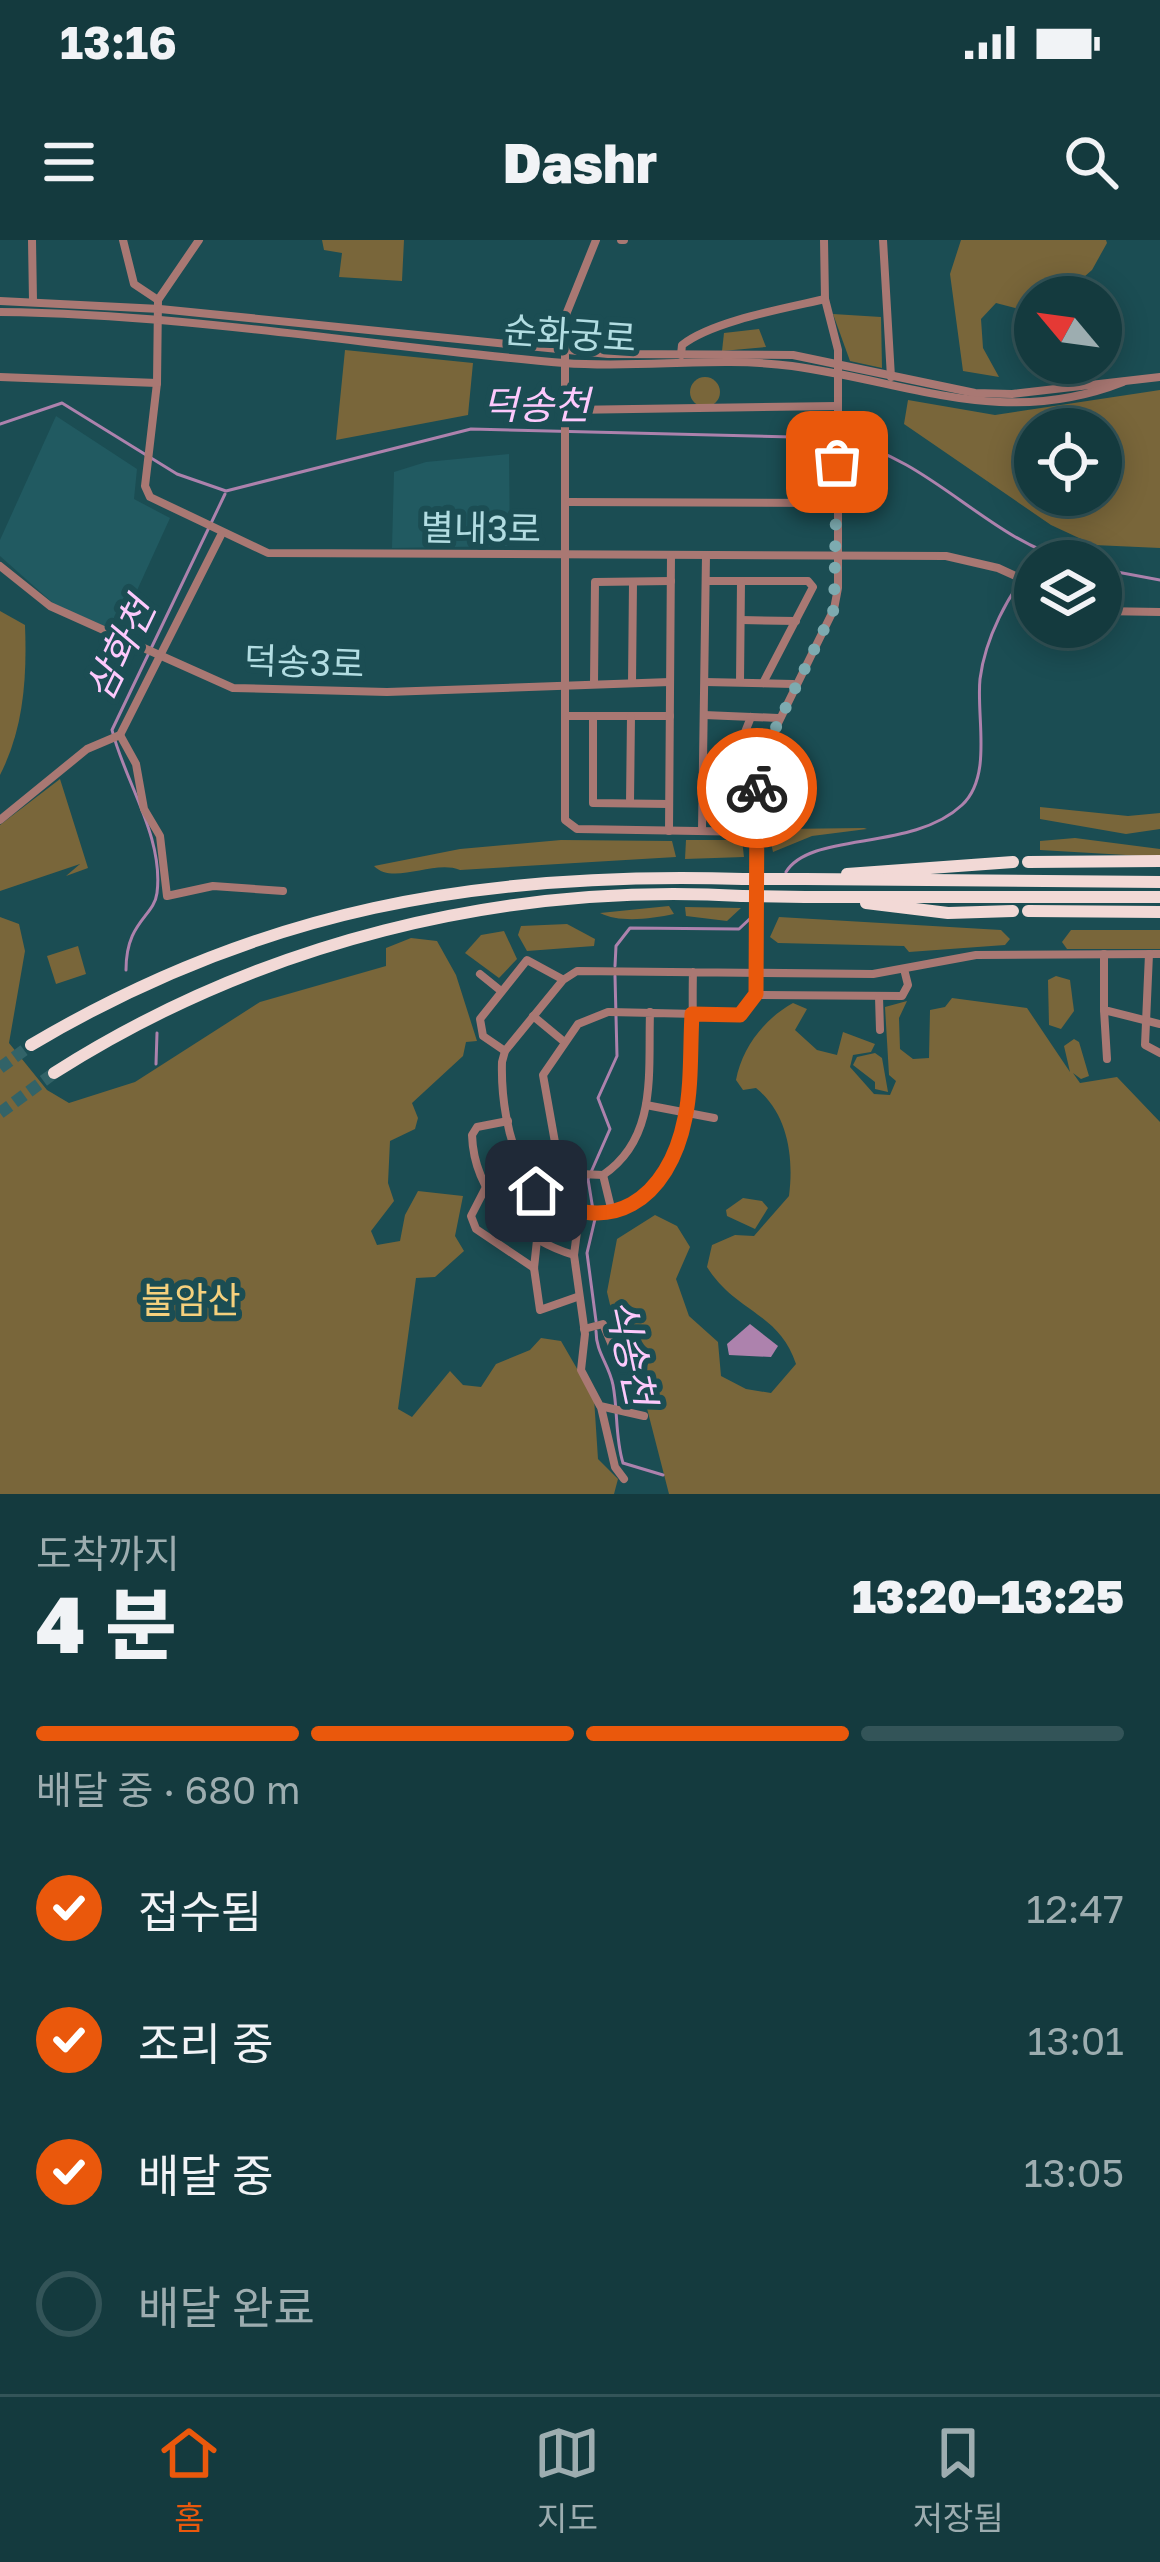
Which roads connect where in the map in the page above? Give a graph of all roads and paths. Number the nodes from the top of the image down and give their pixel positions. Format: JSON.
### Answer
{"nodes":[{"id":1,"x":32,"y":240,"type":"edge"},
{"id":2,"x":123,"y":240,"type":"edge"},
{"id":3,"x":199,"y":240,"type":"edge"},
{"id":4,"x":596,"y":240,"type":"edge"},
{"id":5,"x":824,"y":240,"type":"edge"},
{"id":6,"x":884,"y":240,"type":"edge"},
{"id":7,"x":825,"y":299,"type":"junction"},
{"id":8,"x":0,"y":301,"type":"edge"},
{"id":9,"x":33,"y":302,"type":"junction"},
{"id":10,"x":159,"y":304,"type":"junction"},
{"id":11,"x":0,"y":312,"type":"edge"},
{"id":12,"x":161,"y":322,"type":"junction"},
{"id":13,"x":567,"y":349,"type":"junction"},
{"id":14,"x":680,"y":355,"type":"junction"},
{"id":15,"x":567,"y":363,"type":"junction"},
{"id":16,"x":838,"y":370,"type":"junction"},
{"id":17,"x":891,"y":376,"type":"junction"},
{"id":18,"x":1160,"y":376,"type":"edge"},
{"id":19,"x":0,"y":377,"type":"edge"},
{"id":20,"x":1130,"y":379,"type":"junction"},
{"id":21,"x":157,"y":383,"type":"junction"},
{"id":22,"x":837,"y":411,"type":"junction"},
{"id":23,"x":568,"y":415,"type":"junction"},
{"id":24,"x":568,"y":502,"type":"junction"},
{"id":25,"x":838,"y":503,"type":"junction"},
{"id":26,"x":217,"y":532,"type":"junction"},
{"id":27,"x":838,"y":554,"type":"junction"},
{"id":28,"x":671,"y":555,"type":"junction"},
{"id":29,"x":706,"y":555,"type":"junction"},
{"id":30,"x":567,"y":556,"type":"junction"},
{"id":31,"x":0,"y":566,"type":"edge"},
{"id":32,"x":1014,"y":576,"type":"edge"},
{"id":33,"x":633,"y":581,"type":"junction"},
{"id":34,"x":671,"y":581,"type":"junction"},
{"id":35,"x":706,"y":581,"type":"junction"},
{"id":36,"x":742,"y":581,"type":"junction"},
{"id":37,"x":1122,"y":611,"type":"edge"},
{"id":38,"x":1160,"y":611,"type":"edge"},
{"id":39,"x":741,"y":620,"type":"junction"},
{"id":40,"x":796,"y":621,"type":"junction"},
{"id":41,"x":155,"y":656,"type":"junction"},
{"id":42,"x":632,"y":682,"type":"junction"},
{"id":43,"x":670,"y":682,"type":"junction"},
{"id":44,"x":705,"y":682,"type":"junction"},
{"id":45,"x":740,"y":682,"type":"junction"},
{"id":46,"x":594,"y":683,"type":"junction"},
{"id":47,"x":763,"y":683,"type":"junction"},
{"id":48,"x":566,"y":684,"type":"junction"},
{"id":49,"x":793,"y":684,"type":"junction"},
{"id":50,"x":704,"y":715,"type":"junction"},
{"id":51,"x":566,"y":716,"type":"junction"},
{"id":52,"x":592,"y":716,"type":"junction"},
{"id":53,"x":631,"y":716,"type":"junction"},
{"id":54,"x":670,"y":716,"type":"junction"},
{"id":55,"x":751,"y":717,"type":"junction"},
{"id":56,"x":778,"y":718,"type":"junction"},
{"id":57,"x":118,"y":736,"type":"junction"},
{"id":58,"x":703,"y":802,"type":"junction"},
{"id":59,"x":630,"y":803,"type":"junction"},
{"id":60,"x":669,"y":804,"type":"junction"},
{"id":61,"x":0,"y":820,"type":"edge"},
{"id":62,"x":669,"y":831,"type":"junction"},
{"id":63,"x":702,"y":831,"type":"junction"},
{"id":64,"x":757,"y":832,"type":"junction"},
{"id":65,"x":1160,"y":861,"type":"edge"},
{"id":66,"x":809,"y":880,"type":"junction"},
{"id":67,"x":1160,"y":882,"type":"edge"},
{"id":68,"x":283,"y":891,"type":"dead end"},
{"id":69,"x":750,"y":896,"type":"junction"},
{"id":70,"x":808,"y":897,"type":"junction"},
{"id":71,"x":1160,"y":897,"type":"edge"},
{"id":72,"x":1160,"y":912,"type":"edge"},
{"id":73,"x":1104,"y":954,"type":"junction"},
{"id":74,"x":1155,"y":954,"type":"edge"},
{"id":75,"x":904,"y":969,"type":"junction"},
{"id":76,"x":693,"y":972,"type":"junction"},
{"id":77,"x":756,"y":973,"type":"junction"},
{"id":78,"x":480,"y":974,"type":"dead end"},
{"id":79,"x":1148,"y":976,"type":"junction"},
{"id":80,"x":1160,"y":976,"type":"edge"},
{"id":81,"x":563,"y":980,"type":"junction"},
{"id":82,"x":501,"y":991,"type":"junction"},
{"id":83,"x":756,"y":994,"type":"junction"},
{"id":84,"x":879,"y":997,"type":"junction"},
{"id":85,"x":1103,"y":1010,"type":"junction"},
{"id":86,"x":650,"y":1012,"type":"junction"},
{"id":87,"x":692,"y":1014,"type":"junction"},
{"id":88,"x":533,"y":1016,"type":"junction"},
{"id":89,"x":1146,"y":1021,"type":"junction"},
{"id":90,"x":1160,"y":1024,"type":"edge"},
{"id":91,"x":880,"y":1030,"type":"dead end"},
{"id":92,"x":562,"y":1040,"type":"junction"},
{"id":93,"x":31,"y":1045,"type":"tunnel mouth"},
{"id":94,"x":505,"y":1051,"type":"junction"},
{"id":95,"x":1160,"y":1053,"type":"edge"},
{"id":96,"x":1108,"y":1059,"type":"dead end"},
{"id":97,"x":54,"y":1073,"type":"tunnel mouth"},
{"id":98,"x":646,"y":1105,"type":"junction"},
{"id":99,"x":687,"y":1112,"type":"junction"},
{"id":100,"x":714,"y":1118,"type":"dead end"},
{"id":101,"x":508,"y":1121,"type":"junction"},
{"id":102,"x":556,"y":1148,"type":"junction"},
{"id":103,"x":521,"y":1168,"type":"junction"},
{"id":104,"x":594,"y":1175,"type":"junction"},
{"id":105,"x":487,"y":1186,"type":"junction"},
{"id":106,"x":612,"y":1212,"type":"junction"},
{"id":107,"x":583,"y":1216,"type":"junction"},
{"id":108,"x":537,"y":1240,"type":"junction"},
{"id":109,"x":574,"y":1255,"type":"junction"},
{"id":110,"x":534,"y":1268,"type":"junction"},
{"id":111,"x":577,"y":1297,"type":"junction"},
{"id":112,"x":586,"y":1328,"type":"junction"},
{"id":113,"x":614,"y":1350,"type":"dead end"},
{"id":114,"x":603,"y":1407,"type":"junction"},
{"id":115,"x":644,"y":1416,"type":"dead end"},
{"id":116,"x":624,"y":1479,"type":"dead end"}],
"edges":[{"from":1,"to":9,"type":"street"},
{"from":2,"to":10,"type":"street"},
{"from":3,"to":10,"type":"street"},
{"from":4,"to":13,"type":"street"},
{"from":5,"to":7,"type":"street"},
{"from":6,"to":17,"type":"street"},
{"from":7,"to":14,"type":"street","name":"순화궁로"},
{"from":7,"to":16,"type":"street"},
{"from":8,"to":9,"type":"street","name":"순화궁로"},
{"from":9,"to":10,"type":"street","name":"순화궁로"},
{"from":10,"to":12,"type":"street","name":"별내3로"},
{"from":10,"to":13,"type":"street","name":"순화궁로"},
{"from":11,"to":12,"type":"street","name":"순화궁로"},
{"from":12,"to":15,"type":"street","name":"순화궁로"},
{"from":12,"to":21,"type":"street","name":"별내3로"},
{"from":13,"to":14,"type":"street","name":"순화궁로"},
{"from":13,"to":15,"type":"street"},
{"from":14,"to":16,"type":"street","name":"순화궁로"},
{"from":15,"to":16,"type":"street","name":"순화궁로"},
{"from":15,"to":23,"type":"street"},
{"from":16,"to":17,"type":"street","name":"순화궁로"},
{"from":16,"to":20,"type":"street","name":"순화궁로"},
{"from":16,"to":22,"type":"street"},
{"from":17,"to":20,"type":"street","name":"순화궁로"},
{"from":18,"to":20,"type":"street","name":"순화궁로"},
{"from":19,"to":21,"type":"street"},
{"from":21,"to":26,"type":"street","name":"별내3로"},
{"from":22,"to":23,"type":"street"},
{"from":22,"to":25,"type":"street"},
{"from":23,"to":24,"type":"street"},
{"from":24,"to":25,"type":"street"},
{"from":24,"to":30,"type":"street"},
{"from":25,"to":27,"type":"street"},
{"from":26,"to":30,"type":"street","name":"별내3로"},
{"from":26,"to":41,"type":"street"},
{"from":27,"to":29,"type":"street","name":"별내3로"},
{"from":27,"to":32,"type":"street","name":"별내3로"},
{"from":27,"to":49,"type":"street"},
{"from":28,"to":29,"type":"street","name":"별내3로"},
{"from":28,"to":30,"type":"street","name":"별내3로"},
{"from":28,"to":34,"type":"street"},
{"from":29,"to":35,"type":"street"},
{"from":30,"to":48,"type":"street"},
{"from":31,"to":41,"type":"street","name":"덕송3로"},
{"from":33,"to":34,"type":"street"},
{"from":33,"to":42,"type":"street"},
{"from":33,"to":46,"type":"street"},
{"from":34,"to":43,"type":"street"},
{"from":35,"to":36,"type":"street"},
{"from":35,"to":44,"type":"street"},
{"from":36,"to":39,"type":"street"},
{"from":36,"to":40,"type":"street"},
{"from":37,"to":38,"type":"street"},
{"from":39,"to":40,"type":"street"},
{"from":39,"to":45,"type":"street"},
{"from":40,"to":47,"type":"street"},
{"from":41,"to":48,"type":"street","name":"덕송3로"},
{"from":41,"to":57,"type":"street"},
{"from":42,"to":43,"type":"street","name":"덕송3로"},
{"from":42,"to":46,"type":"street","name":"덕송3로"},
{"from":43,"to":54,"type":"street"},
{"from":44,"to":45,"type":"street"},
{"from":44,"to":50,"type":"street"},
{"from":45,"to":47,"type":"street"},
{"from":46,"to":48,"type":"street","name":"덕송3로"},
{"from":47,"to":49,"type":"street"},
{"from":48,"to":51,"type":"street"},
{"from":49,"to":56,"type":"street"},
{"from":50,"to":55,"type":"street"},
{"from":50,"to":58,"type":"street"},
{"from":51,"to":52,"type":"street"},
{"from":51,"to":62,"type":"street"},
{"from":52,"to":53,"type":"street"},
{"from":52,"to":59,"type":"street"},
{"from":53,"to":54,"type":"street"},
{"from":53,"to":59,"type":"street"},
{"from":54,"to":60,"type":"street"},
{"from":55,"to":56,"type":"street"},
{"from":55,"to":58,"type":"street"},
{"from":56,"to":64,"type":"street"},
{"from":57,"to":61,"type":"street"},
{"from":57,"to":68,"type":"street"},
{"from":58,"to":63,"type":"street"},
{"from":59,"to":60,"type":"street"},
{"from":60,"to":62,"type":"street"},
{"from":62,"to":63,"type":"street"},
{"from":63,"to":64,"type":"street"},
{"from":64,"to":69,"type":"street"},
{"from":65,"to":66,"type":"highway"},
{"from":66,"to":67,"type":"highway"},
{"from":66,"to":93,"type":"highway","bridge":true},
{"from":69,"to":70,"type":"highway","bridge":true},
{"from":69,"to":77,"type":"street"},
{"from":69,"to":97,"type":"highway"},
{"from":70,"to":71,"type":"highway"},
{"from":70,"to":72,"type":"highway"},
{"from":73,"to":74,"type":"street"},
{"from":73,"to":75,"type":"street"},
{"from":73,"to":85,"type":"street"},
{"from":74,"to":79,"type":"street"},
{"from":75,"to":77,"type":"street"},
{"from":75,"to":84,"type":"street"},
{"from":76,"to":77,"type":"street"},
{"from":76,"to":81,"type":"street"},
{"from":76,"to":87,"type":"street"},
{"from":77,"to":83,"type":"street"},
{"from":78,"to":82,"type":"street"},
{"from":79,"to":80,"type":"street"},
{"from":79,"to":89,"type":"street"},
{"from":81,"to":82,"type":"street"},
{"from":81,"to":88,"type":"street"},
{"from":82,"to":94,"type":"street"},
{"from":83,"to":84,"type":"street"},
{"from":83,"to":87,"type":"street"},
{"from":84,"to":91,"type":"street"},
{"from":85,"to":89,"type":"street"},
{"from":85,"to":96,"type":"street"},
{"from":86,"to":87,"type":"street"},
{"from":86,"to":92,"type":"street"},
{"from":86,"to":98,"type":"street"},
{"from":87,"to":99,"type":"street"},
{"from":88,"to":92,"type":"street"},
{"from":88,"to":94,"type":"street"},
{"from":89,"to":90,"type":"street"},
{"from":89,"to":95,"type":"street"},
{"from":92,"to":102,"type":"street"},
{"from":94,"to":101,"type":"street"},
{"from":98,"to":99,"type":"street"},
{"from":98,"to":104,"type":"street"},
{"from":99,"to":100,"type":"street"},
{"from":99,"to":106,"type":"street"},
{"from":101,"to":103,"type":"street"},
{"from":101,"to":105,"type":"street"},
{"from":102,"to":103,"type":"street"},
{"from":102,"to":104,"type":"street"},
{"from":103,"to":105,"type":"street"},
{"from":103,"to":107,"type":"street"},
{"from":104,"to":106,"type":"street"},
{"from":105,"to":108,"type":"street"},
{"from":105,"to":110,"type":"street"},
{"from":106,"to":107,"type":"street"},
{"from":107,"to":109,"type":"street"},
{"from":108,"to":109,"type":"street"},
{"from":108,"to":110,"type":"street"},
{"from":109,"to":111,"type":"street"},
{"from":110,"to":111,"type":"street"},
{"from":111,"to":112,"type":"street"},
{"from":112,"to":113,"type":"street"},
{"from":112,"to":114,"type":"street"},
{"from":114,"to":115,"type":"street"},
{"from":114,"to":116,"type":"street"}]}
